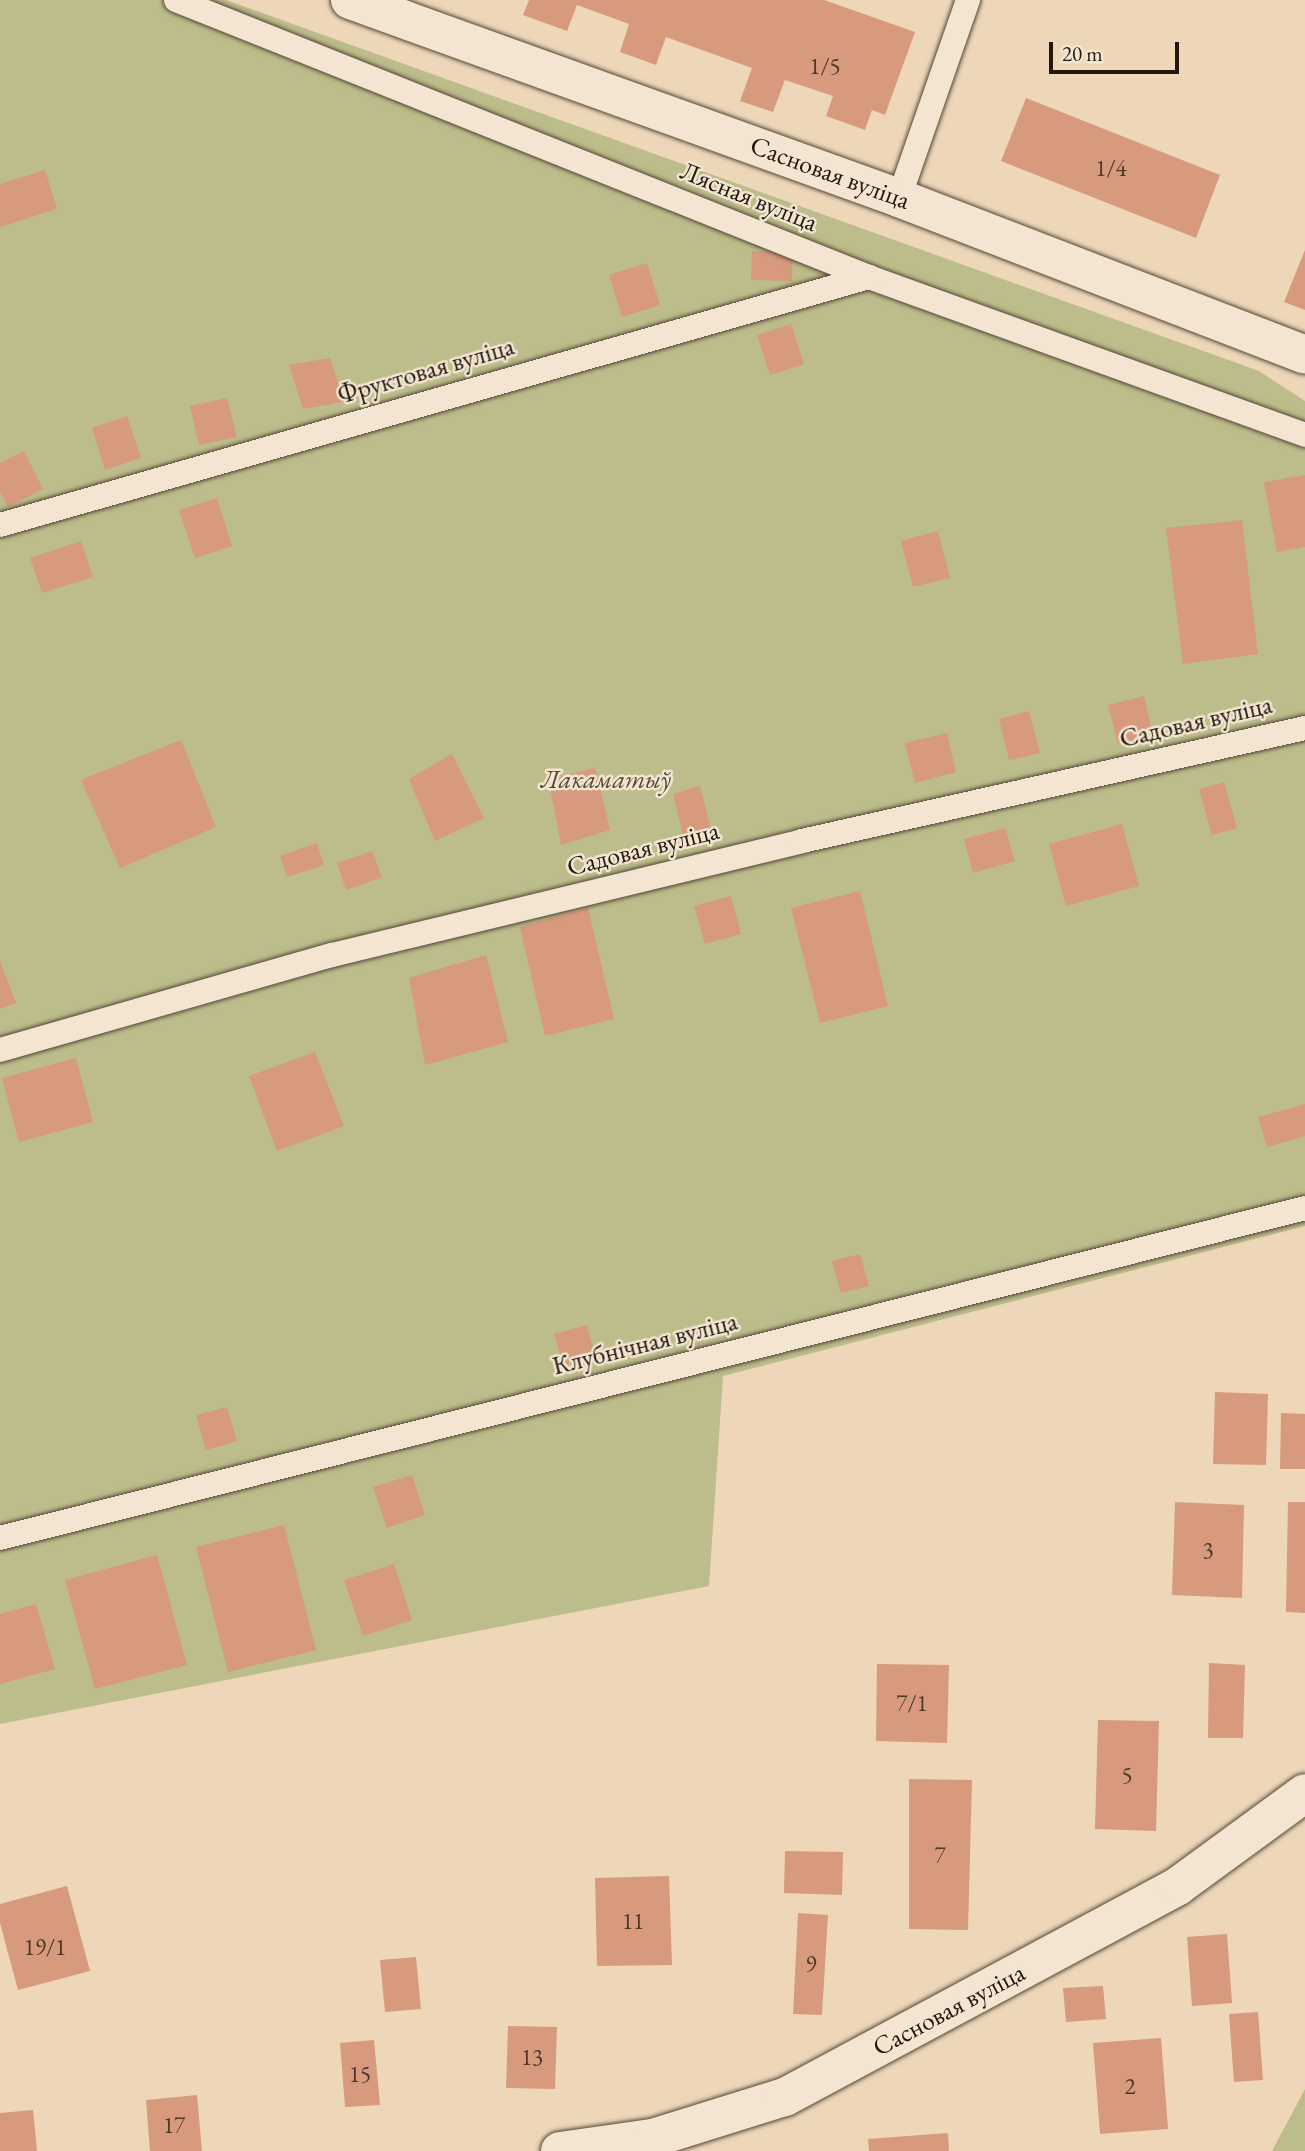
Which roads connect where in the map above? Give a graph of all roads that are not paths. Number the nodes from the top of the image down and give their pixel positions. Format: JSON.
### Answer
{"nodes":[{"id":1,"x":176,"y":0,"type":"edge"},
{"id":2,"x":352,"y":0,"type":"edge"},
{"id":3,"x":968,"y":0,"type":"edge"},
{"id":4,"x":899,"y":198,"type":"junction"},
{"id":5,"x":869,"y":277,"type":"junction"},
{"id":6,"x":1305,"y":355,"type":"edge"},
{"id":7,"x":1305,"y":435,"type":"edge"},
{"id":8,"x":0,"y":524,"type":"edge"},
{"id":9,"x":1305,"y":728,"type":"edge"},
{"id":10,"x":0,"y":1050,"type":"edge"},
{"id":11,"x":1305,"y":1208,"type":"edge"},
{"id":12,"x":0,"y":1538,"type":"edge"},
{"id":13,"x":1305,"y":1793,"type":"edge"},
{"id":14,"x":656,"y":2144,"type":"edge"},
{"id":15,"x":559,"y":2151,"type":"edge"}],
"edges":[{"from":1,"to":5,"type":"lane","name":"Лясная вуліца"},
{"from":2,"to":4,"type":"street","name":"Сасновая вуліца"},
{"from":3,"to":4,"type":"lane"},
{"from":4,"to":6,"type":"street","name":"Сасновая вуліца"},
{"from":5,"to":7,"type":"lane","name":"Лясная вуліца"},
{"from":5,"to":8,"type":"lane","name":"Фруктовая вуліца"},
{"from":9,"to":10,"type":"lane","name":"Садовая вуліца"},
{"from":11,"to":12,"type":"lane","name":"Клубнічная вуліца"},
{"from":13,"to":14,"type":"street","name":"Сасновая вуліца"},
{"from":14,"to":15,"type":"street","name":"Сасновая вуліца"}]}
